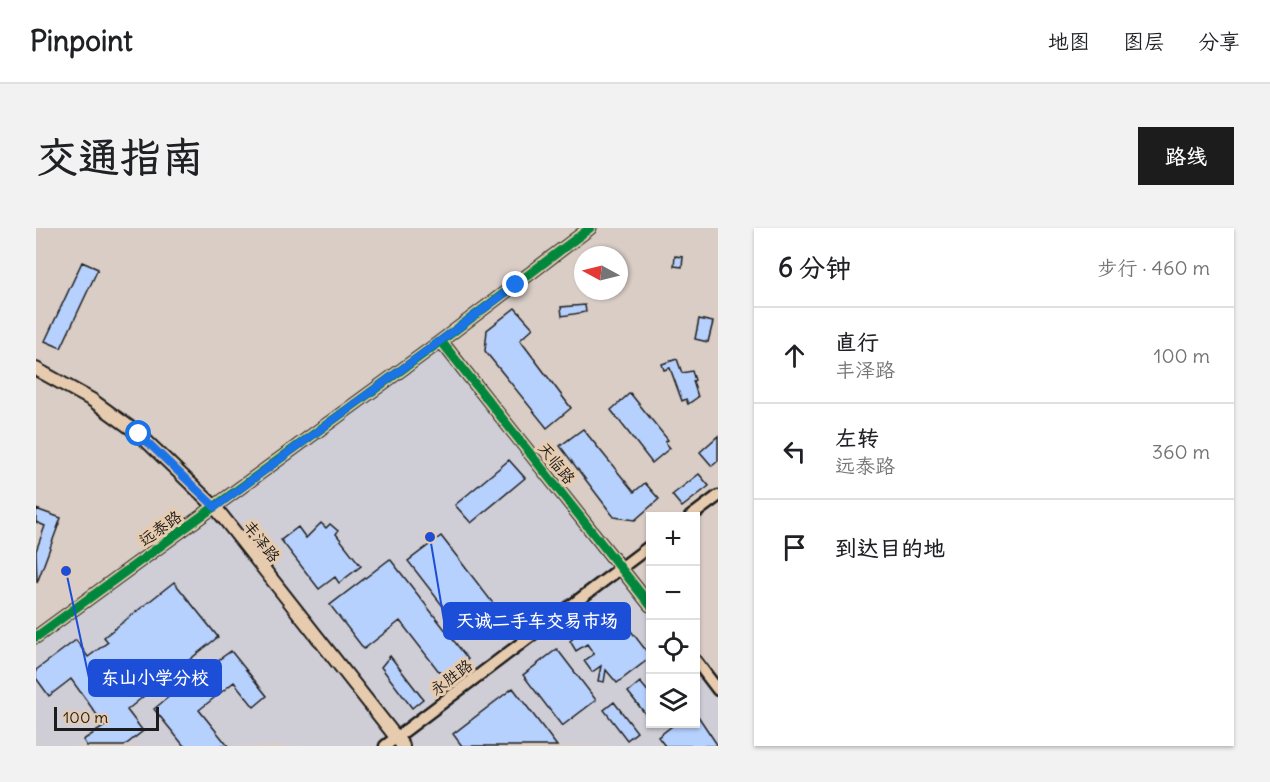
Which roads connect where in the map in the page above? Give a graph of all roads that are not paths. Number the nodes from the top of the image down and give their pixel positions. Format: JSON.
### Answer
{"nodes":[{"id":1,"x":590,"y":228,"type":"edge"},
{"id":2,"x":441,"y":341,"type":"junction"},
{"id":3,"x":36,"y":369,"type":"edge"},
{"id":4,"x":718,"y":496,"type":"edge"},
{"id":5,"x":215,"y":507,"type":"junction"},
{"id":6,"x":696,"y":512,"type":"edge"},
{"id":7,"x":646,"y":550,"type":"edge"},
{"id":8,"x":621,"y":567,"type":"junction"},
{"id":9,"x":646,"y":598,"type":"edge"},
{"id":10,"x":36,"y":637,"type":"edge"},
{"id":11,"x":700,"y":666,"type":"edge"},
{"id":12,"x":718,"y":690,"type":"edge"},
{"id":13,"x":399,"y":742,"type":"edge"},
{"id":14,"x":385,"y":746,"type":"edge"}],
"edges":[{"from":1,"to":2,"type":"street","name":"远泰路"},
{"from":2,"to":5,"type":"street","name":"远泰路"},
{"from":2,"to":8,"type":"street","name":"天临路"},
{"from":3,"to":5,"type":"main road","name":"丰泽路"},
{"from":4,"to":6,"type":"street"},
{"from":5,"to":10,"type":"street","name":"远泰路"},
{"from":5,"to":13,"type":"main road","name":"丰泽路"},
{"from":7,"to":8,"type":"street","name":"永胜路"},
{"from":8,"to":9,"type":"street","name":"天临路"},
{"from":8,"to":13,"type":"street","name":"永胜路"},
{"from":11,"to":12,"type":"street"},
{"from":13,"to":14,"type":"street","name":"永胜路"}]}
